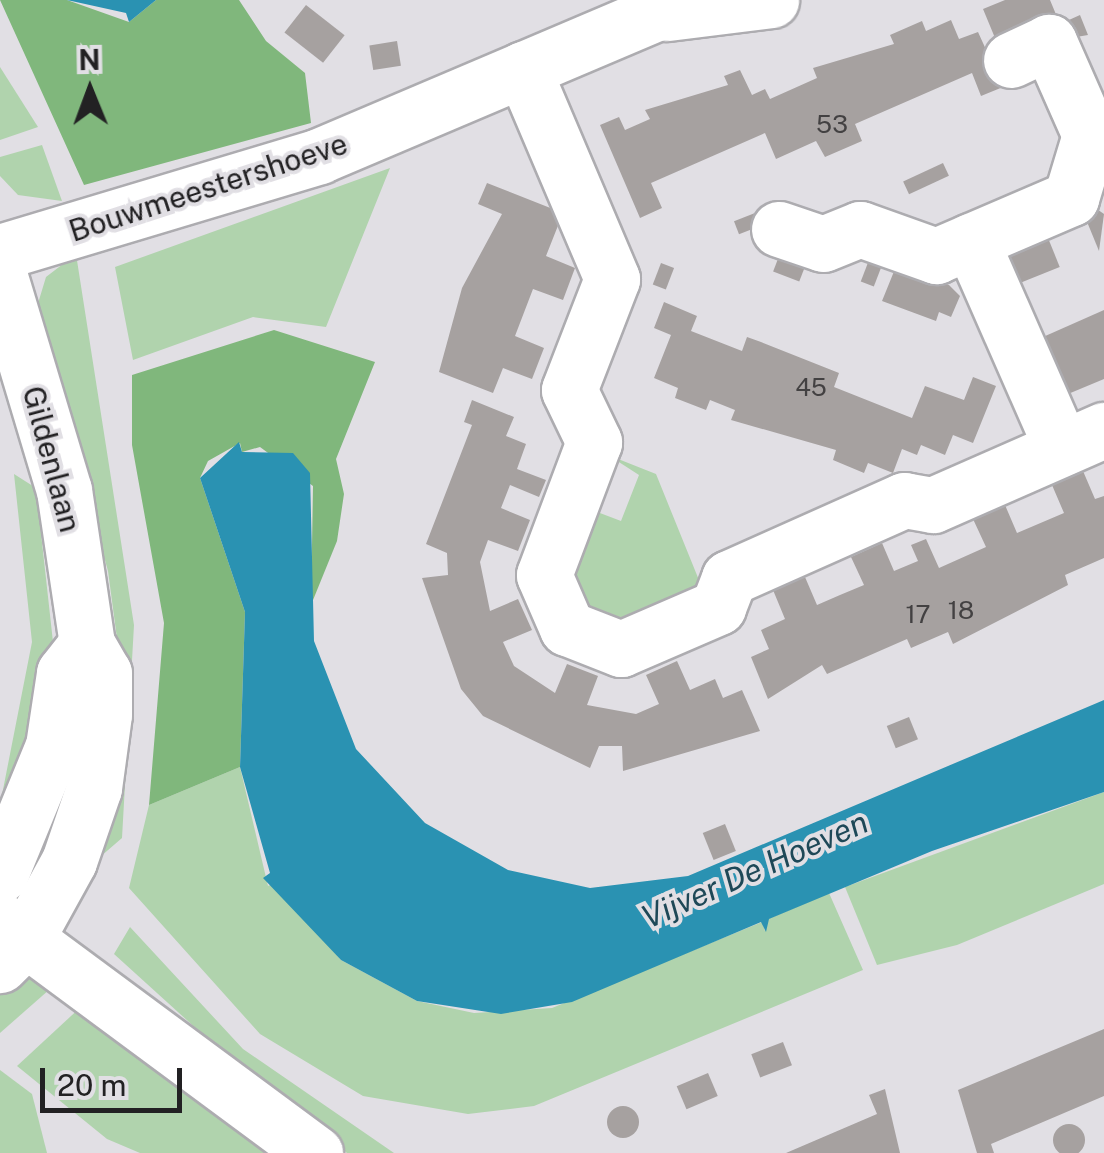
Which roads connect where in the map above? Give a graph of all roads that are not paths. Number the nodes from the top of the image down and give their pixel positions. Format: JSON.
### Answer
{"nodes":[{"id":1,"x":771,"y":0,"type":"edge"},
{"id":2,"x":676,"y":7,"type":"edge"},
{"id":3,"x":1011,"y":60,"type":"dead end"},
{"id":4,"x":523,"y":68,"type":"junction"},
{"id":5,"x":779,"y":229,"type":"dead end"},
{"id":6,"x":972,"y":241,"type":"junction"},
{"id":7,"x":0,"y":252,"type":"edge"},
{"id":8,"x":0,"y":276,"type":"edge"},
{"id":9,"x":1083,"y":439,"type":"edge"},
{"id":10,"x":87,"y":644,"type":"junction"},
{"id":11,"x":0,"y":875,"type":"edge"},
{"id":12,"x":9,"y":941,"type":"edge"},
{"id":13,"x":315,"y":1153,"type":"edge"}],
"edges":[{"from":1,"to":2,"type":"street","name":"Bouwmeestershoeve"},
{"from":2,"to":4,"type":"street","name":"Bouwmeestershoeve"},
{"from":3,"to":6,"type":"street"},
{"from":4,"to":7,"type":"street","name":"Bouwmeestershoeve"},
{"from":4,"to":9,"type":"street"},
{"from":5,"to":6,"type":"street"},
{"from":6,"to":9,"type":"street"},
{"from":8,"to":10,"type":"street","name":"Gildenlaan"},
{"from":10,"to":11,"type":"street"},
{"from":10,"to":12,"type":"street","name":"Gildenlaan"},
{"from":12,"to":13,"type":"street"}]}
